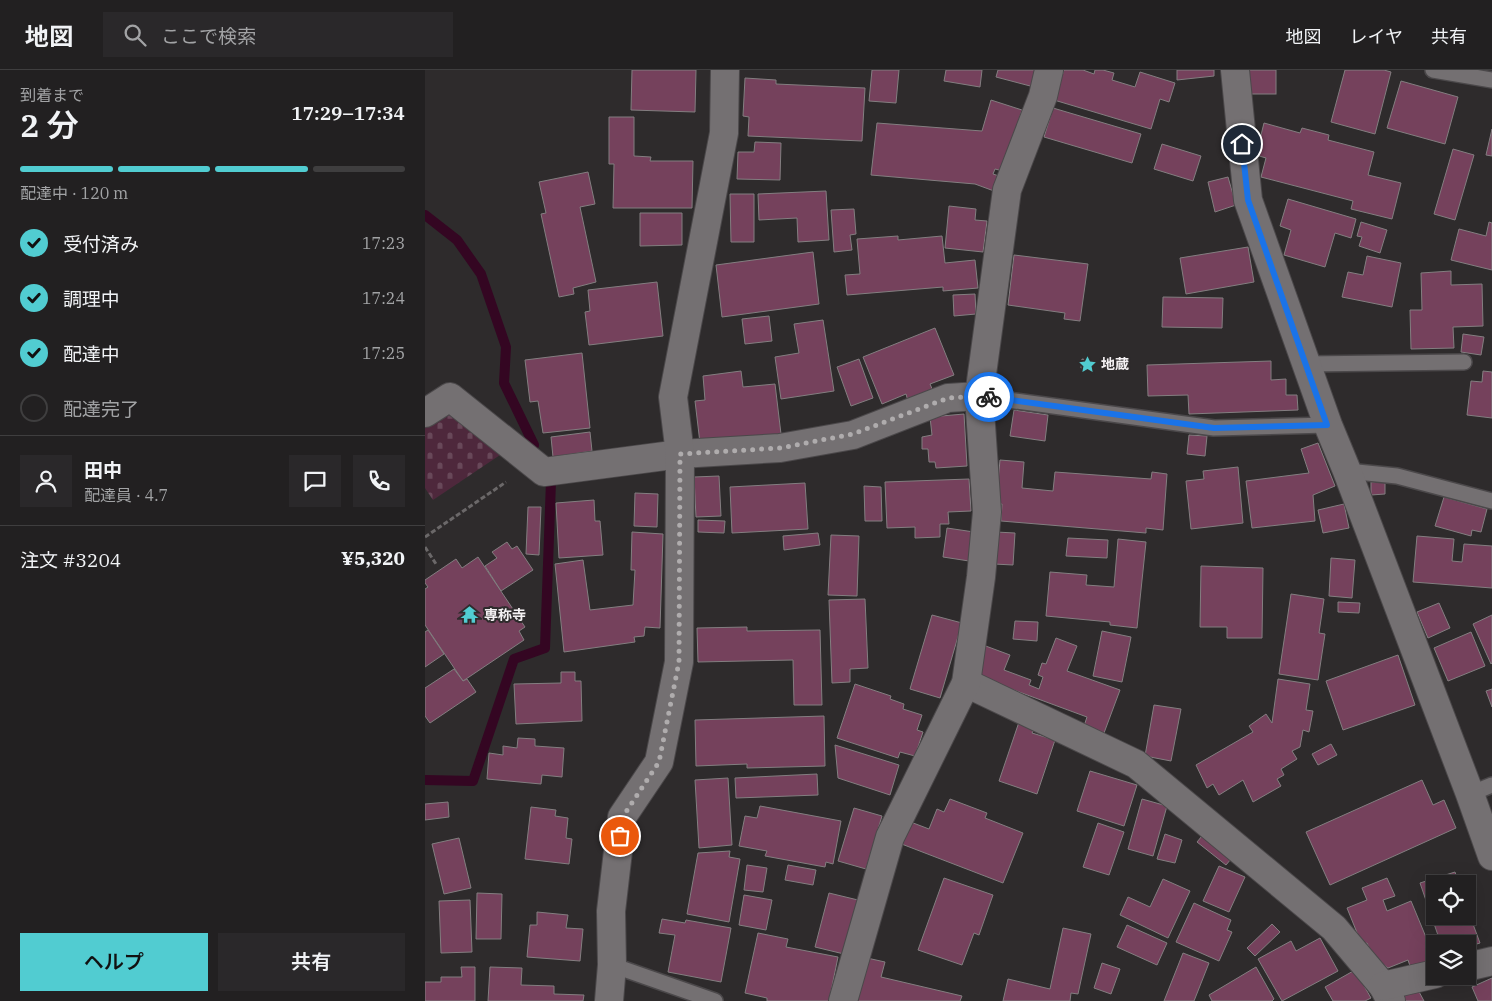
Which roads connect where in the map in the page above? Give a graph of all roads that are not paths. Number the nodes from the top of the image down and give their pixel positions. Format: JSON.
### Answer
{"nodes":[{"id":1,"x":725,"y":70,"type":"edge"},
{"id":2,"x":1049,"y":70,"type":"edge"},
{"id":3,"x":1235,"y":70,"type":"edge"},
{"id":4,"x":1433,"y":70,"type":"edge"},
{"id":5,"x":1492,"y":80,"type":"edge"},
{"id":6,"x":1464,"y":362,"type":"dead end"},
{"id":7,"x":1306,"y":364,"type":"junction"},
{"id":8,"x":979,"y":396,"type":"junction"},
{"id":9,"x":425,"y":413,"type":"edge"},
{"id":10,"x":1327,"y":425,"type":"junction"},
{"id":11,"x":680,"y":454,"type":"junction"},
{"id":12,"x":1347,"y":471,"type":"junction"},
{"id":13,"x":1492,"y":502,"type":"edge"},
{"id":14,"x":966,"y":683,"type":"junction"},
{"id":15,"x":1481,"y":789,"type":"edge"},
{"id":16,"x":1492,"y":856,"type":"edge"},
{"id":17,"x":1492,"y":961,"type":"edge"},
{"id":18,"x":612,"y":965,"type":"junction"},
{"id":19,"x":1476,"y":965,"type":"edge"},
{"id":20,"x":1426,"y":978,"type":"edge"},
{"id":21,"x":1387,"y":993,"type":"edge"},
{"id":22,"x":609,"y":1001,"type":"edge"},
{"id":23,"x":715,"y":1001,"type":"edge"},
{"id":24,"x":843,"y":1001,"type":"edge"}],
"edges":[{"from":1,"to":11,"type":"street"},
{"from":2,"to":8,"type":"street"},
{"from":3,"to":7,"type":"street"},
{"from":4,"to":5,"type":"lane"},
{"from":6,"to":7,"type":"lane"},
{"from":7,"to":10,"type":"street"},
{"from":8,"to":10,"type":"lane"},
{"from":8,"to":11,"type":"street"},
{"from":8,"to":14,"type":"street"},
{"from":9,"to":11,"type":"street"},
{"from":10,"to":12,"type":"street"},
{"from":11,"to":18,"type":"street"},
{"from":12,"to":13,"type":"lane"},
{"from":12,"to":15,"type":"street"},
{"from":14,"to":21,"type":"street"},
{"from":14,"to":24,"type":"street"},
{"from":15,"to":16,"type":"street"},
{"from":17,"to":19,"type":"street"},
{"from":18,"to":22,"type":"street"},
{"from":18,"to":23,"type":"lane"},
{"from":20,"to":21,"type":"street"}]}
